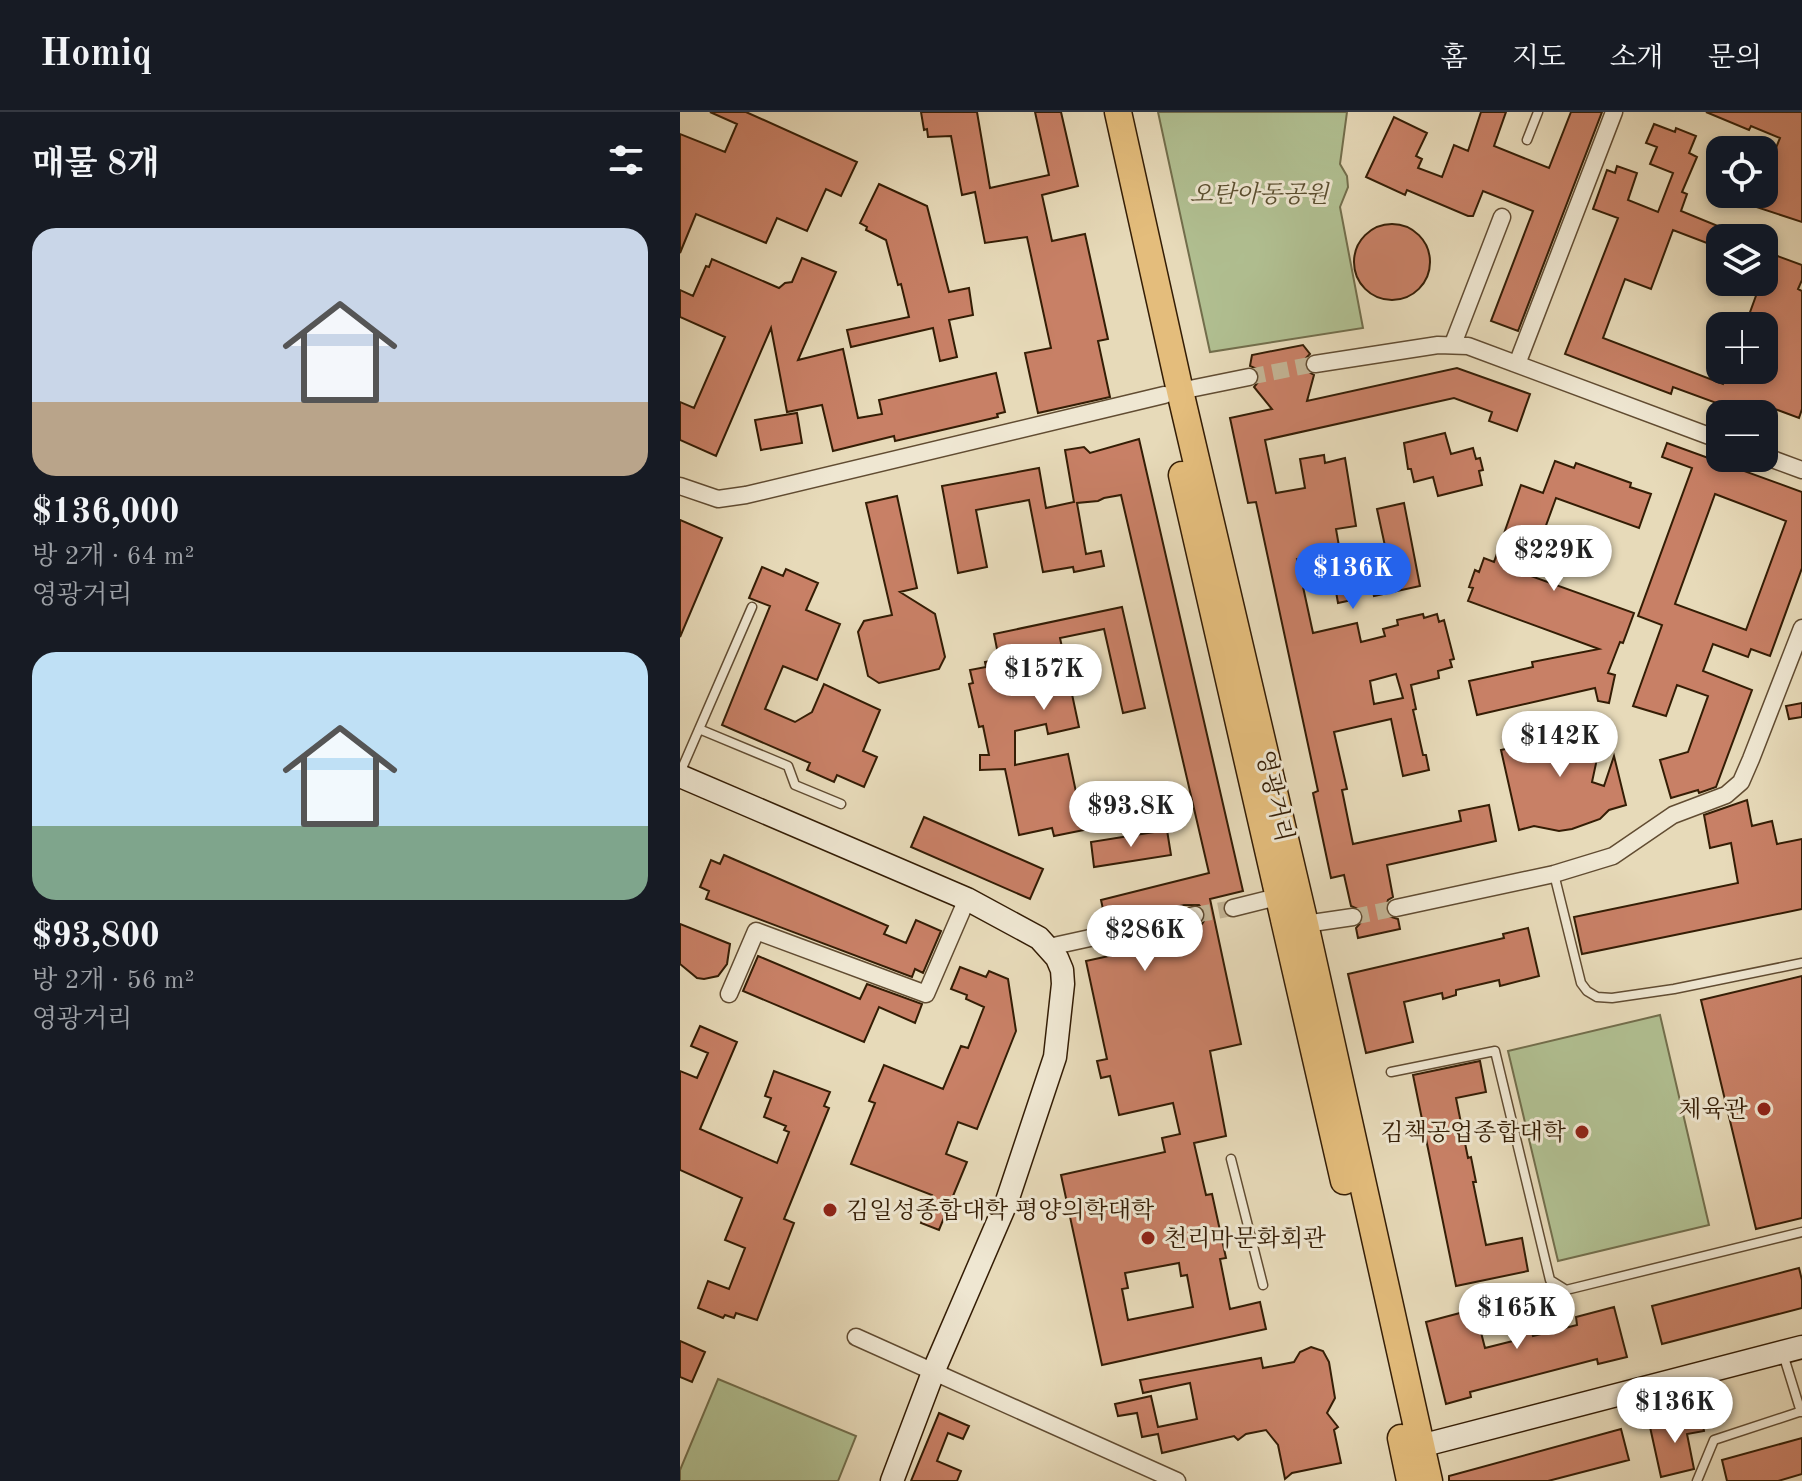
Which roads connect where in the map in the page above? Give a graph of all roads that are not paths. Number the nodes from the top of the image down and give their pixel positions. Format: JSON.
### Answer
{"nodes":[{"id":1,"x":1101,"y":112,"type":"edge"},
{"id":2,"x":1118,"y":112,"type":"edge"},
{"id":3,"x":1538,"y":112,"type":"edge"},
{"id":4,"x":1614,"y":112,"type":"edge"},
{"id":5,"x":1527,"y":140,"type":"dead end"},
{"id":6,"x":1502,"y":217,"type":"dead end"},
{"id":7,"x":1453,"y":344,"type":"junction"},
{"id":8,"x":1315,"y":364,"type":"tunnel mouth"},
{"id":9,"x":1517,"y":364,"type":"junction"},
{"id":10,"x":1249,"y":377,"type":"tunnel mouth"},
{"id":11,"x":1172,"y":393,"type":"junction"},
{"id":12,"x":1706,"y":435,"type":"edge"},
{"id":13,"x":1778,"y":461,"type":"edge"},
{"id":14,"x":1802,"y":470,"type":"edge"},
{"id":15,"x":680,"y":486,"type":"edge"},
{"id":16,"x":752,"y":607,"type":"dead end"},
{"id":17,"x":1802,"y":628,"type":"edge"},
{"id":18,"x":699,"y":729,"type":"junction"},
{"id":19,"x":680,"y":774,"type":"edge"},
{"id":20,"x":841,"y":804,"type":"dead end"},
{"id":21,"x":1554,"y":874,"type":"junction"},
{"id":22,"x":1277,"y":897,"type":"junction"},
{"id":23,"x":967,"y":899,"type":"junction"},
{"id":24,"x":1233,"y":908,"type":"tunnel mouth"},
{"id":25,"x":1396,"y":908,"type":"tunnel mouth"},
{"id":26,"x":1195,"y":915,"type":"tunnel mouth"},
{"id":27,"x":1353,"y":917,"type":"tunnel mouth"},
{"id":28,"x":1305,"y":924,"type":"junction"},
{"id":29,"x":1049,"y":947,"type":"junction"},
{"id":30,"x":1802,"y":963,"type":"edge"},
{"id":31,"x":729,"y":994,"type":"dead end"},
{"id":32,"x":1391,"y":1072,"type":"dead end"},
{"id":33,"x":1231,"y":1159,"type":"dead end"},
{"id":34,"x":1802,"y":1232,"type":"edge"},
{"id":35,"x":1263,"y":1285,"type":"dead end"},
{"id":36,"x":856,"y":1337,"type":"dead end"},
{"id":37,"x":1792,"y":1349,"type":"edge"},
{"id":38,"x":934,"y":1370,"type":"junction"},
{"id":39,"x":1801,"y":1412,"type":"edge"},
{"id":40,"x":1412,"y":1448,"type":"junction"},
{"id":41,"x":892,"y":1481,"type":"edge"},
{"id":42,"x":1177,"y":1481,"type":"edge"},
{"id":43,"x":1410,"y":1481,"type":"edge"},
{"id":44,"x":1429,"y":1481,"type":"edge"},
{"id":45,"x":1697,"y":1481,"type":"edge"}],
"edges":[{"from":1,"to":11,"type":"main road","name":"영광거리"},
{"from":2,"to":11,"type":"main road","name":"영광거리"},
{"from":3,"to":5,"type":"lane"},
{"from":4,"to":9,"type":"street"},
{"from":6,"to":7,"type":"street"},
{"from":7,"to":8,"type":"street"},
{"from":7,"to":9,"type":"street"},
{"from":9,"to":12,"type":"street"},
{"from":10,"to":11,"type":"street"},
{"from":11,"to":15,"type":"street"},
{"from":11,"to":22,"type":"main road","name":"영광거리"},
{"from":11,"to":28,"type":"main road","name":"영광거리"},
{"from":13,"to":14,"type":"street"},
{"from":16,"to":18,"type":"lane"},
{"from":17,"to":21,"type":"street"},
{"from":18,"to":19,"type":"lane"},
{"from":18,"to":20,"type":"lane"},
{"from":19,"to":23,"type":"street"},
{"from":21,"to":25,"type":"street"},
{"from":21,"to":30,"type":"lane"},
{"from":22,"to":24,"type":"street"},
{"from":22,"to":40,"type":"main road","name":"영광거리"},
{"from":23,"to":29,"type":"street"},
{"from":23,"to":31,"type":"street"},
{"from":26,"to":29,"type":"street"},
{"from":27,"to":28,"type":"street"},
{"from":28,"to":40,"type":"main road","name":"영광거리"},
{"from":29,"to":38,"type":"street"},
{"from":32,"to":34,"type":"lane"},
{"from":33,"to":35,"type":"lane"},
{"from":36,"to":38,"type":"street"},
{"from":37,"to":39,"type":"lane"},
{"from":37,"to":40,"type":"street"},
{"from":38,"to":41,"type":"street"},
{"from":38,"to":42,"type":"street"},
{"from":39,"to":45,"type":"lane"},
{"from":40,"to":43,"type":"main road","name":"영광거리"},
{"from":40,"to":44,"type":"main road","name":"영광거리"}]}
